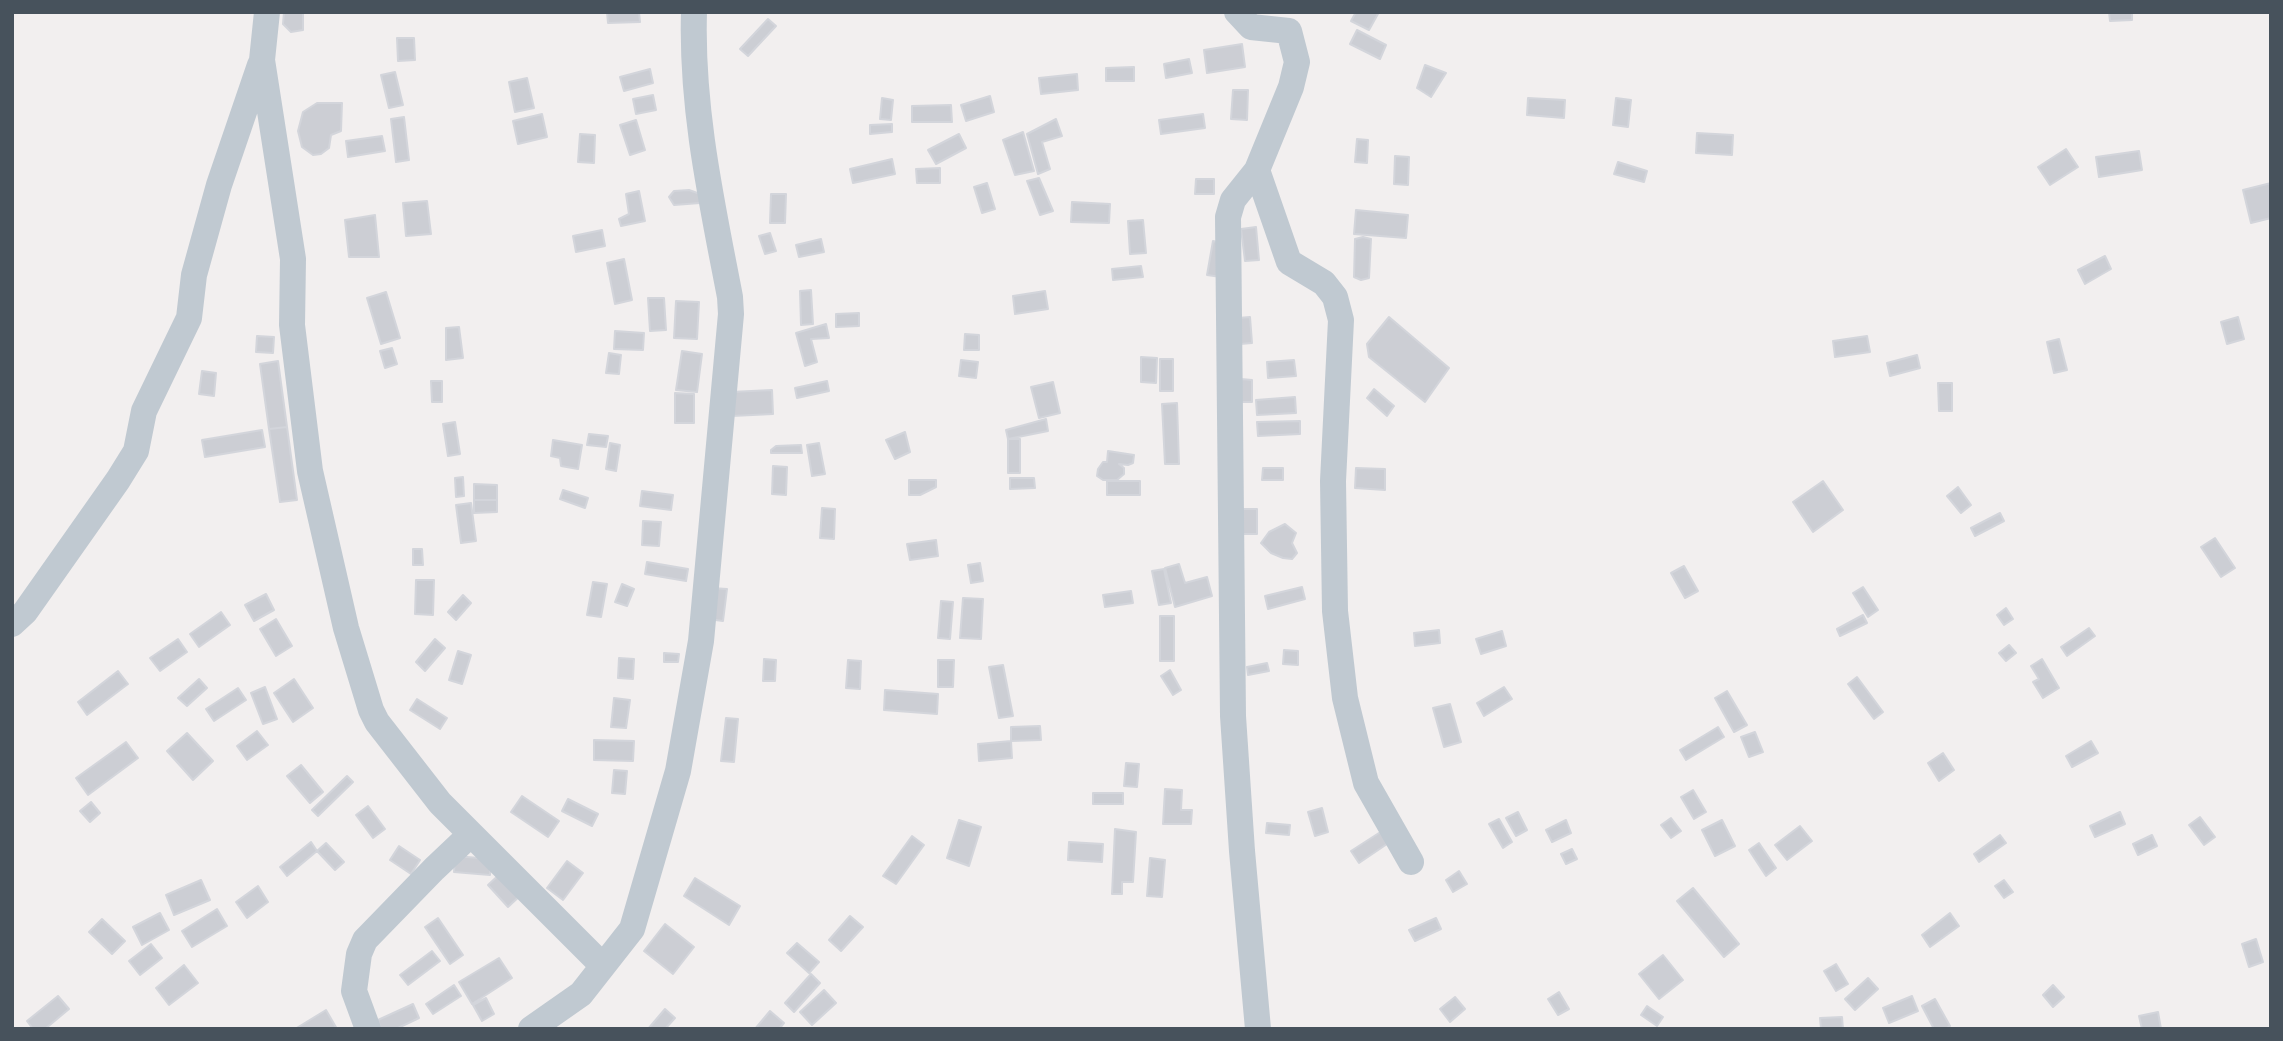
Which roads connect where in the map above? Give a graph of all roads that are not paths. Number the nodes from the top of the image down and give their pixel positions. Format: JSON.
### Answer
{"nodes":[{"id":1,"x":267,"y":12,"type":"edge"},
{"id":2,"x":694,"y":12,"type":"edge"},
{"id":3,"x":1237,"y":12,"type":"edge"},
{"id":4,"x":262,"y":60,"type":"junction"},
{"id":5,"x":1257,"y":170,"type":"junction"},
{"id":6,"x":12,"y":624,"type":"edge"},
{"id":7,"x":471,"y":834,"type":"junction"},
{"id":8,"x":1411,"y":862,"type":"dead end"},
{"id":9,"x":603,"y":966,"type":"junction"},
{"id":10,"x":368,"y":1029,"type":"edge"},
{"id":11,"x":531,"y":1029,"type":"edge"},
{"id":12,"x":1258,"y":1029,"type":"edge"}],
"edges":[{"from":1,"to":4,"type":"street"},
{"from":2,"to":9,"type":"street"},
{"from":3,"to":5,"type":"street"},
{"from":4,"to":6,"type":"street"},
{"from":4,"to":7,"type":"street"},
{"from":5,"to":8,"type":"street"},
{"from":5,"to":12,"type":"street"},
{"from":7,"to":9,"type":"street"},
{"from":7,"to":10,"type":"street"},
{"from":9,"to":11,"type":"street"}]}
